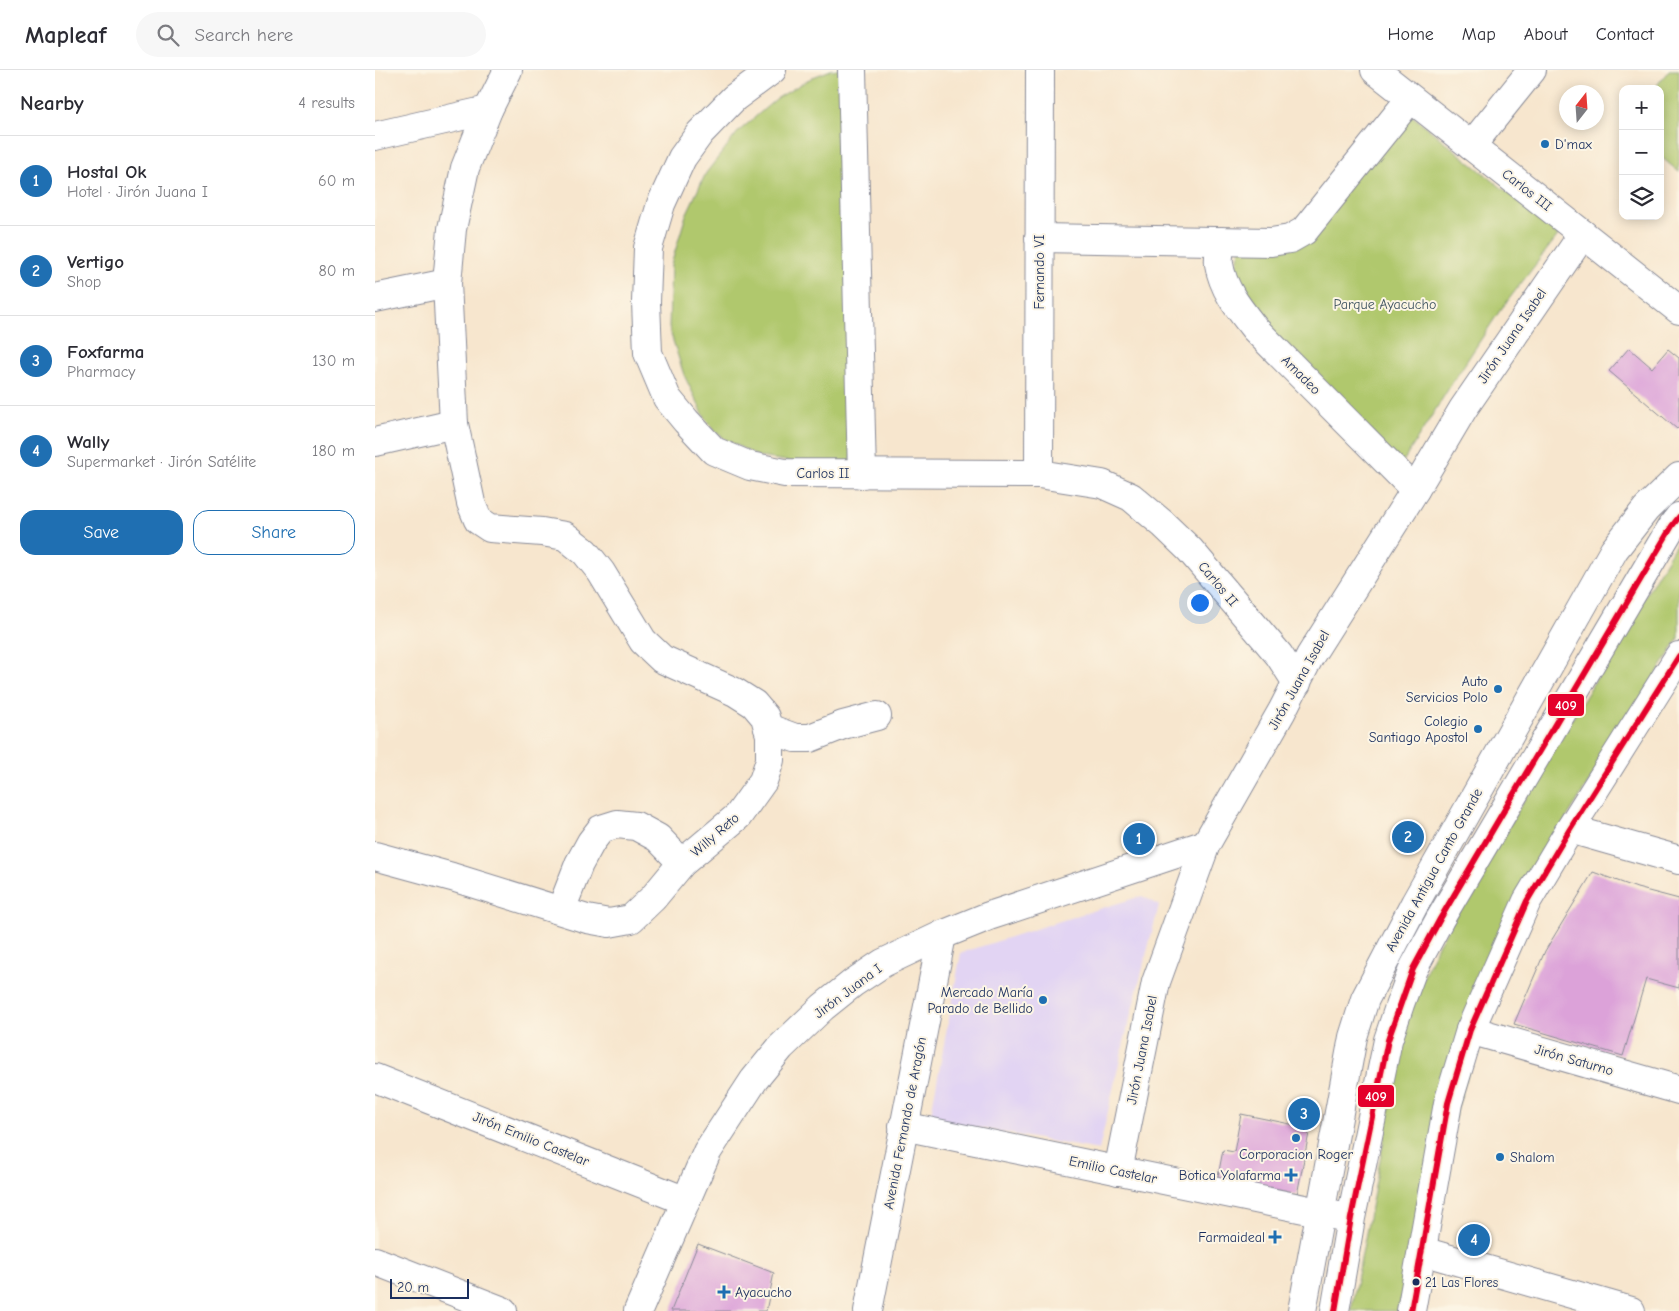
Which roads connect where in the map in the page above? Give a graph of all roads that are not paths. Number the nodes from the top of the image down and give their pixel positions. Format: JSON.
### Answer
{"nodes":[{"id":1,"x":508,"y":70,"type":"edge"},
{"id":2,"x":772,"y":70,"type":"edge"},
{"id":3,"x":852,"y":70,"type":"edge"},
{"id":4,"x":1040,"y":70,"type":"edge"},
{"id":5,"x":1375,"y":70,"type":"edge"},
{"id":6,"x":1532,"y":70,"type":"edge"},
{"id":7,"x":1410,"y":99,"type":"junction"},
{"id":8,"x":488,"y":110,"type":"junction"},
{"id":9,"x":375,"y":136,"type":"edge"},
{"id":10,"x":1471,"y":146,"type":"junction"},
{"id":11,"x":1583,"y":234,"type":"junction"},
{"id":12,"x":1039,"y":238,"type":"junction"},
{"id":13,"x":1221,"y":241,"type":"junction"},
{"id":14,"x":447,"y":283,"type":"junction"},
{"id":15,"x":375,"y":298,"type":"edge"},
{"id":16,"x":1679,"y":310,"type":"edge"},
{"id":17,"x":454,"y":424,"type":"junction"},
{"id":18,"x":375,"y":442,"type":"edge"},
{"id":19,"x":862,"y":474,"type":"junction"},
{"id":20,"x":1039,"y":474,"type":"junction"},
{"id":21,"x":1679,"y":477,"type":"edge"},
{"id":22,"x":1415,"y":490,"type":"junction"},
{"id":23,"x":1679,"y":516,"type":"edge"},
{"id":24,"x":1679,"y":656,"type":"edge"},
{"id":25,"x":1297,"y":683,"type":"junction"},
{"id":26,"x":877,"y":716,"type":"dead end"},
{"id":27,"x":768,"y":728,"type":"junction"},
{"id":28,"x":1570,"y":829,"type":"junction"},
{"id":29,"x":1206,"y":844,"type":"junction"},
{"id":30,"x":375,"y":856,"type":"edge"},
{"id":31,"x":1679,"y":860,"type":"edge"},
{"id":32,"x":682,"y":863,"type":"junction"},
{"id":33,"x":561,"y":910,"type":"junction"},
{"id":34,"x":942,"y":935,"type":"junction"},
{"id":35,"x":1470,"y":1030,"type":"junction"},
{"id":36,"x":375,"y":1078,"type":"edge"},
{"id":37,"x":1679,"y":1090,"type":"edge"},
{"id":38,"x":903,"y":1126,"type":"junction"},
{"id":39,"x":1118,"y":1171,"type":"junction"},
{"id":40,"x":686,"y":1200,"type":"junction"},
{"id":41,"x":1321,"y":1212,"type":"junction"},
{"id":42,"x":1351,"y":1218,"type":"junction"},
{"id":43,"x":1422,"y":1251,"type":"junction"},
{"id":44,"x":375,"y":1261,"type":"edge"},
{"id":45,"x":503,"y":1311,"type":"edge"},
{"id":46,"x":638,"y":1311,"type":"edge"},
{"id":47,"x":868,"y":1311,"type":"edge"},
{"id":48,"x":1302,"y":1311,"type":"edge"},
{"id":49,"x":1335,"y":1311,"type":"edge"},
{"id":50,"x":1411,"y":1311,"type":"edge"},
{"id":51,"x":1631,"y":1311,"type":"edge"}],
"edges":[{"from":1,"to":8,"type":"street"},
{"from":2,"to":19,"type":"street","name":"Carlos II"},
{"from":3,"to":19,"type":"street"},
{"from":4,"to":12,"type":"street","name":"Fernando VI"},
{"from":5,"to":7,"type":"street","name":"Carlos III"},
{"from":6,"to":10,"type":"street"},
{"from":7,"to":10,"type":"street","name":"Carlos III"},
{"from":7,"to":13,"type":"street"},
{"from":8,"to":9,"type":"street"},
{"from":8,"to":14,"type":"street"},
{"from":10,"to":11,"type":"street","name":"Carlos III"},
{"from":11,"to":16,"type":"street","name":"Carlos III"},
{"from":11,"to":22,"type":"street","name":"Jirón Juana Isabel"},
{"from":12,"to":13,"type":"street"},
{"from":12,"to":20,"type":"street","name":"Fernando VI"},
{"from":13,"to":22,"type":"street","name":"Amadeo"},
{"from":14,"to":15,"type":"street"},
{"from":14,"to":17,"type":"street"},
{"from":17,"to":18,"type":"street"},
{"from":17,"to":27,"type":"street","name":"Willy Reto"},
{"from":19,"to":20,"type":"street","name":"Carlos II"},
{"from":20,"to":25,"type":"street","name":"Carlos II"},
{"from":21,"to":41,"type":"street","name":"Avenida Antigua Canto Grande"},
{"from":22,"to":25,"type":"street","name":"Jirón Juana Isabel"},
{"from":23,"to":42,"type":"street"},
{"from":24,"to":28,"type":"street"},
{"from":25,"to":29,"type":"street","name":"Jirón Juana Isabel"},
{"from":26,"to":27,"type":"street"},
{"from":27,"to":32,"type":"street","name":"Willy Reto"},
{"from":28,"to":31,"type":"street"},
{"from":28,"to":35,"type":"street"},
{"from":29,"to":34,"type":"street","name":"Jirón Juana I"},
{"from":29,"to":39,"type":"street","name":"Jirón Juana Isabel"},
{"from":30,"to":33,"type":"street","name":"Willy Reto"},
{"from":32,"to":33,"type":"street","name":"Willy Reto"},
{"from":32,"to":33,"type":"street"},
{"from":34,"to":38,"type":"street","name":"Avenida Fernando de Aragón"},
{"from":34,"to":40,"type":"street","name":"Jirón Juana I"},
{"from":35,"to":37,"type":"street","name":"Jirón Saturno"},
{"from":35,"to":43,"type":"street"},
{"from":36,"to":40,"type":"street","name":"Jirón Emilio Castelar"},
{"from":38,"to":39,"type":"street","name":"Emilio Castelar"},
{"from":38,"to":47,"type":"street","name":"Avenida Fernando de Aragón"},
{"from":39,"to":41,"type":"street","name":"Emilio Castelar"},
{"from":40,"to":46,"type":"street","name":"Jirón Juana I"},
{"from":41,"to":42,"type":"street","name":"Emilio Castelar"},
{"from":41,"to":48,"type":"street","name":"Avenida Antigua Canto Grande"},
{"from":42,"to":49,"type":"street"},
{"from":43,"to":50,"type":"street"},
{"from":43,"to":51,"type":"street"},
{"from":44,"to":45,"type":"street"}]}
